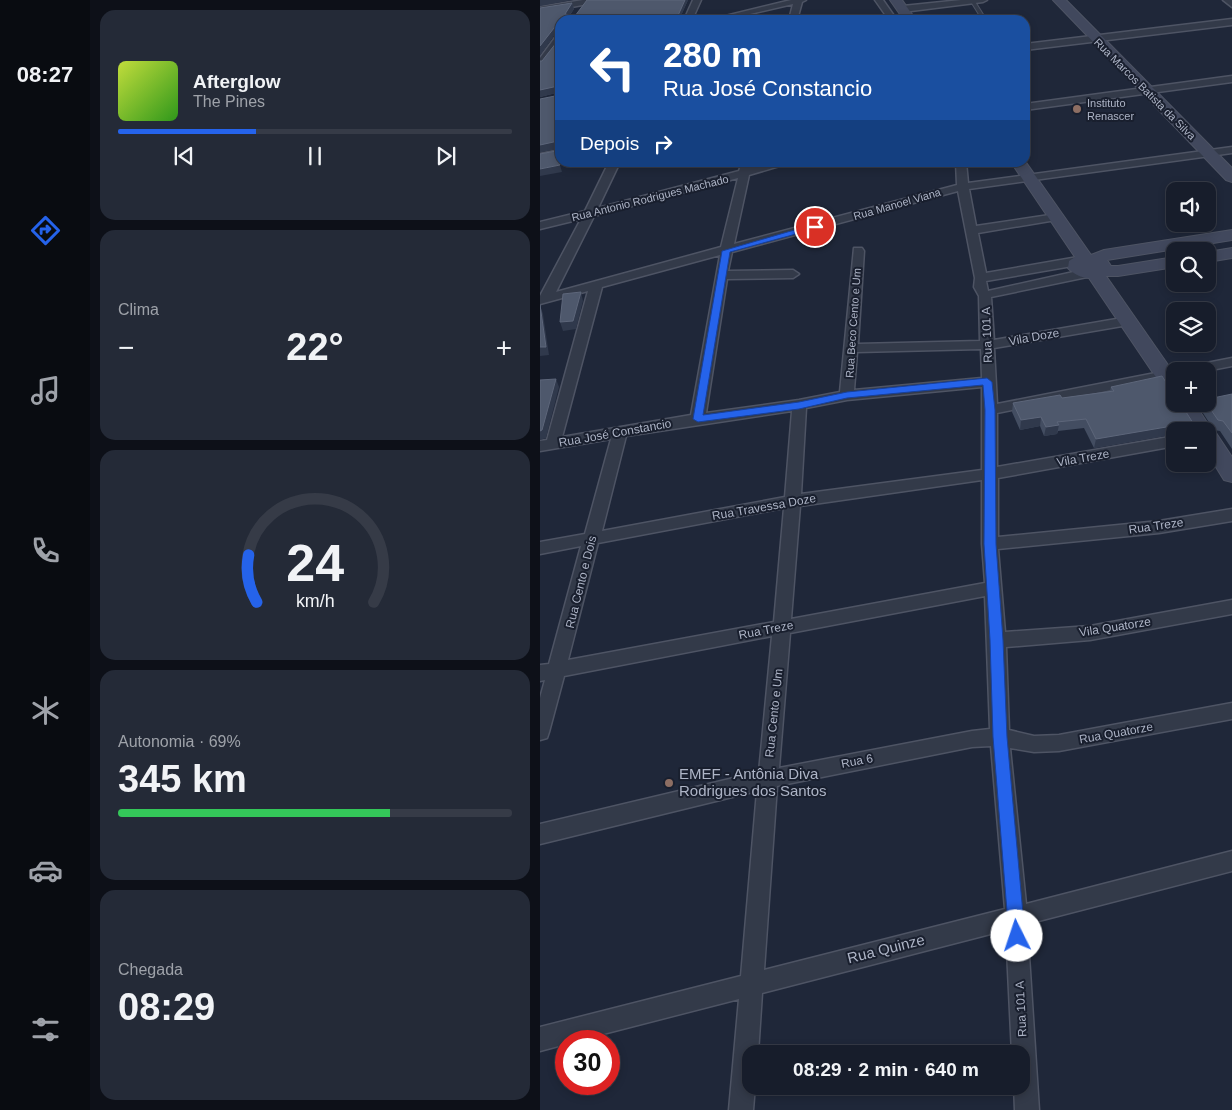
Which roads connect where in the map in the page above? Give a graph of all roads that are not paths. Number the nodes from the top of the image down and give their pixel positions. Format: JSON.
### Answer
{"nodes":[{"id":1,"x":598,"y":0,"type":"edge"},
{"id":2,"x":697,"y":0,"type":"edge"},
{"id":3,"x":800,"y":0,"type":"edge"},
{"id":4,"x":879,"y":0,"type":"edge"},
{"id":5,"x":983,"y":0,"type":"edge"},
{"id":6,"x":1060,"y":0,"type":"edge"},
{"id":7,"x":1227,"y":0,"type":"edge"},
{"id":8,"x":586,"y":1,"type":"edge"},
{"id":9,"x":971,"y":1,"type":"edge"},
{"id":10,"x":899,"y":4,"type":"edge"},
{"id":11,"x":1232,"y":4,"type":"edge"},
{"id":12,"x":540,"y":10,"type":"edge"},
{"id":13,"x":577,"y":14,"type":"edge"},
{"id":14,"x":690,"y":15,"type":"edge"},
{"id":15,"x":735,"y":15,"type":"edge"},
{"id":16,"x":795,"y":15,"type":"edge"},
{"id":17,"x":889,"y":15,"type":"edge"},
{"id":18,"x":907,"y":15,"type":"edge"},
{"id":19,"x":982,"y":15,"type":"dead end"},
{"id":20,"x":1232,"y":22,"type":"edge"},
{"id":21,"x":1095,"y":38,"type":"junction"},
{"id":22,"x":555,"y":42,"type":"edge"},
{"id":23,"x":1030,"y":46,"type":"edge"},
{"id":24,"x":544,"y":53,"type":"edge"},
{"id":25,"x":540,"y":64,"type":"edge"},
{"id":26,"x":1232,"y":79,"type":"edge"},
{"id":27,"x":1148,"y":91,"type":"junction"},
{"id":28,"x":1030,"y":106,"type":"edge"},
{"id":29,"x":1232,"y":150,"type":"edge"},
{"id":30,"x":555,"y":154,"type":"edge"},
{"id":31,"x":1208,"y":154,"type":"junction"},
{"id":32,"x":540,"y":158,"type":"edge"},
{"id":33,"x":612,"y":167,"type":"edge"},
{"id":34,"x":961,"y":167,"type":"edge"},
{"id":35,"x":1022,"y":167,"type":"edge"},
{"id":36,"x":745,"y":168,"type":"edge"},
{"id":37,"x":1232,"y":177,"type":"edge"},
{"id":38,"x":1030,"y":179,"type":"junction"},
{"id":39,"x":963,"y":187,"type":"junction"},
{"id":40,"x":588,"y":213,"type":"junction"},
{"id":41,"x":1056,"y":216,"type":"junction"},
{"id":42,"x":540,"y":226,"type":"edge"},
{"id":43,"x":972,"y":230,"type":"junction"},
{"id":44,"x":1232,"y":235,"type":"edge"},
{"id":45,"x":726,"y":251,"type":"junction"},
{"id":46,"x":858,"y":251,"type":"dead end"},
{"id":47,"x":1232,"y":253,"type":"edge"},
{"id":48,"x":1216,"y":256,"type":"edge"},
{"id":49,"x":1166,"y":263,"type":"edge"},
{"id":50,"x":1090,"y":266,"type":"junction"},
{"id":51,"x":722,"y":274,"type":"junction"},
{"id":52,"x":793,"y":274,"type":"dead end"},
{"id":53,"x":596,"y":286,"type":"junction"},
{"id":54,"x":983,"y":286,"type":"junction"},
{"id":55,"x":543,"y":300,"type":"edge"},
{"id":56,"x":1128,"y":321,"type":"junction"},
{"id":57,"x":988,"y":344,"type":"junction"},
{"id":58,"x":850,"y":348,"type":"junction"},
{"id":59,"x":1232,"y":362,"type":"edge"},
{"id":60,"x":1216,"y":365,"type":"edge"},
{"id":61,"x":1166,"y":371,"type":"edge"},
{"id":62,"x":1166,"y":380,"type":"edge"},
{"id":63,"x":987,"y":382,"type":"junction"},
{"id":64,"x":847,"y":395,"type":"junction"},
{"id":65,"x":799,"y":405,"type":"junction"},
{"id":66,"x":990,"y":410,"type":"junction"},
{"id":67,"x":698,"y":419,"type":"junction"},
{"id":68,"x":620,"y":432,"type":"junction"},
{"id":69,"x":1166,"y":443,"type":"edge"},
{"id":70,"x":546,"y":445,"type":"edge"},
{"id":71,"x":1216,"y":450,"type":"edge"},
{"id":72,"x":990,"y":474,"type":"junction"},
{"id":73,"x":1232,"y":474,"type":"edge"},
{"id":74,"x":794,"y":500,"type":"junction"},
{"id":75,"x":1232,"y":514,"type":"edge"},
{"id":76,"x":592,"y":539,"type":"junction"},
{"id":77,"x":990,"y":544,"type":"junction"},
{"id":78,"x":540,"y":548,"type":"edge"},
{"id":79,"x":993,"y":588,"type":"junction"},
{"id":80,"x":1232,"y":607,"type":"edge"},
{"id":81,"x":783,"y":627,"type":"junction"},
{"id":82,"x":996,"y":640,"type":"junction"},
{"id":83,"x":558,"y":669,"type":"junction"},
{"id":84,"x":540,"y":673,"type":"edge"},
{"id":85,"x":1232,"y":712,"type":"edge"},
{"id":86,"x":540,"y":732,"type":"edge"},
{"id":87,"x":1000,"y":737,"type":"junction"},
{"id":88,"x":768,"y":779,"type":"junction"},
{"id":89,"x":540,"y":834,"type":"edge"},
{"id":90,"x":1232,"y":861,"type":"edge"},
{"id":91,"x":1016,"y":916,"type":"junction"},
{"id":92,"x":752,"y":983,"type":"junction"},
{"id":93,"x":540,"y":1039,"type":"edge"},
{"id":94,"x":741,"y":1110,"type":"edge"},
{"id":95,"x":1027,"y":1110,"type":"edge"}],
"edges":[{"from":1,"to":8,"type":"street"},
{"from":2,"to":14,"type":"street"},
{"from":3,"to":15,"type":"street"},
{"from":3,"to":16,"type":"street"},
{"from":4,"to":17,"type":"street"},
{"from":5,"to":9,"type":"street"},
{"from":6,"to":21,"type":"main road","name":"Rua Marcos Batista da Silva"},
{"from":7,"to":11,"type":"street"},
{"from":8,"to":12,"type":"street"},
{"from":8,"to":13,"type":"street"},
{"from":9,"to":10,"type":"street"},
{"from":9,"to":19,"type":"lane"},
{"from":10,"to":18,"type":"main road"},
{"from":20,"to":21,"type":"street"},
{"from":21,"to":23,"type":"street"},
{"from":21,"to":27,"type":"main road","name":"Rua Marcos Batista da Silva"},
{"from":22,"to":24,"type":"street"},
{"from":24,"to":25,"type":"street"},
{"from":26,"to":27,"type":"street"},
{"from":27,"to":28,"type":"street"},
{"from":27,"to":31,"type":"main road","name":"Rua Marcos Batista da Silva"},
{"from":29,"to":31,"type":"street","name":"Rua Manoel Viana"},
{"from":30,"to":32,"type":"street"},
{"from":31,"to":37,"type":"main road","name":"Rua Marcos Batista da Silva"},
{"from":31,"to":38,"type":"street","name":"Rua Manoel Viana"},
{"from":33,"to":40,"type":"street"},
{"from":34,"to":39,"type":"street","name":"Rua 101 A"},
{"from":35,"to":38,"type":"main road"},
{"from":36,"to":40,"type":"street","name":"Rua Antonio Rodrigues Machado"},
{"from":36,"to":45,"type":"street"},
{"from":38,"to":39,"type":"street","name":"Rua Manoel Viana"},
{"from":38,"to":41,"type":"main road"},
{"from":39,"to":43,"type":"street","name":"Rua 101 A"},
{"from":39,"to":45,"type":"street","name":"Rua Manoel Viana"},
{"from":40,"to":42,"type":"street","name":"Rua Antonio Rodrigues Machado"},
{"from":40,"to":55,"type":"street"},
{"from":41,"to":43,"type":"street"},
{"from":41,"to":50,"type":"main road"},
{"from":43,"to":54,"type":"street","name":"Rua 101 A"},
{"from":44,"to":50,"type":"main road"},
{"from":45,"to":51,"type":"street"},
{"from":45,"to":53,"type":"street","name":"Rua Manoel Viana"},
{"from":46,"to":58,"type":"street","name":"Rua Beco Cento e Um"},
{"from":47,"to":48,"type":"main road"},
{"from":49,"to":50,"type":"main road"},
{"from":50,"to":54,"type":"street"},
{"from":50,"to":54,"type":"street"},
{"from":50,"to":56,"type":"main road"},
{"from":51,"to":52,"type":"street"},
{"from":51,"to":67,"type":"street"},
{"from":53,"to":55,"type":"street","name":"Rua Manoel Viana"},
{"from":53,"to":70,"type":"street"},
{"from":54,"to":57,"type":"street","name":"Rua 101 A"},
{"from":56,"to":57,"type":"street","name":"Vila Doze"},
{"from":56,"to":61,"type":"main road"},
{"from":57,"to":58,"type":"street","name":"Vila Doze"},
{"from":57,"to":63,"type":"street","name":"Rua 101 A"},
{"from":58,"to":64,"type":"street","name":"Rua Beco Cento e Um"},
{"from":59,"to":60,"type":"street"},
{"from":62,"to":66,"type":"street"},
{"from":63,"to":64,"type":"street","name":"Rua José Constancio"},
{"from":63,"to":66,"type":"street","name":"Rua 101 A"},
{"from":64,"to":65,"type":"street","name":"Rua José Constancio"},
{"from":65,"to":67,"type":"street","name":"Rua José Constancio"},
{"from":65,"to":74,"type":"street","name":"Rua Cento e Um"},
{"from":66,"to":72,"type":"street","name":"Rua 101 A"},
{"from":67,"to":68,"type":"street","name":"Rua José Constancio"},
{"from":68,"to":70,"type":"street","name":"Rua José Constancio"},
{"from":68,"to":76,"type":"street","name":"Rua Cento e Dois"},
{"from":69,"to":72,"type":"street","name":"Vila Treze"},
{"from":71,"to":73,"type":"main road"},
{"from":72,"to":74,"type":"street","name":"Rua Travessa Doze"},
{"from":72,"to":77,"type":"street","name":"Rua 101 A"},
{"from":74,"to":76,"type":"street","name":"Rua Travessa Doze"},
{"from":74,"to":81,"type":"street","name":"Rua Cento e Um"},
{"from":75,"to":77,"type":"street","name":"Rua Treze"},
{"from":76,"to":78,"type":"street","name":"Rua Travessa Doze"},
{"from":76,"to":83,"type":"street","name":"Rua Cento e Dois"},
{"from":77,"to":79,"type":"street","name":"Rua 101 A"},
{"from":79,"to":81,"type":"street","name":"Rua Treze"},
{"from":79,"to":82,"type":"street","name":"Rua 101 A"},
{"from":80,"to":82,"type":"street","name":"Vila Quatorze"},
{"from":81,"to":83,"type":"street","name":"Rua Treze"},
{"from":81,"to":88,"type":"street","name":"Rua Cento e Um"},
{"from":82,"to":87,"type":"street","name":"Rua 101 A"},
{"from":83,"to":84,"type":"street","name":"Rua Treze"},
{"from":83,"to":86,"type":"street","name":"Rua Cento e Dois"},
{"from":85,"to":87,"type":"street","name":"Rua Quatorze"},
{"from":87,"to":88,"type":"street","name":"Rua 6"},
{"from":87,"to":91,"type":"street","name":"Rua 101 A"},
{"from":88,"to":89,"type":"street","name":"Rua 6"},
{"from":88,"to":92,"type":"street","name":"Rua Cento e Um"},
{"from":90,"to":91,"type":"street","name":"Rua Quinze"},
{"from":91,"to":92,"type":"street","name":"Rua Quinze"},
{"from":91,"to":95,"type":"street","name":"Rua 101 A"},
{"from":92,"to":93,"type":"street","name":"Rua Quinze"},
{"from":92,"to":94,"type":"street","name":"Rua Cento e Um"}]}
